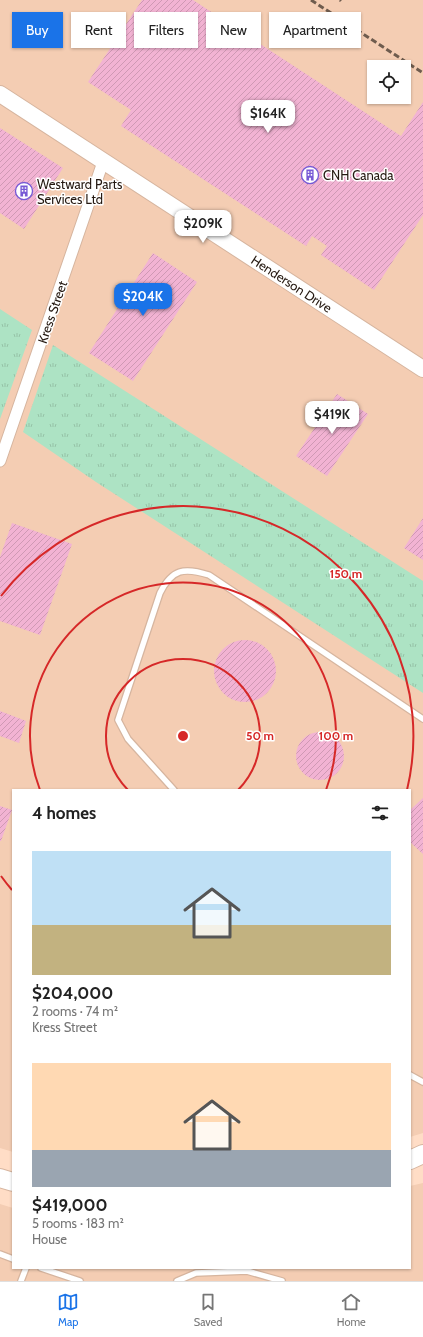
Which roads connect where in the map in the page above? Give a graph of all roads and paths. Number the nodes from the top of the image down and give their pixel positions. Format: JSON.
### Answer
{"nodes":[{"id":1,"x":0,"y":94,"type":"edge"},
{"id":2,"x":104,"y":162,"type":"junction"},
{"id":3,"x":423,"y":369,"type":"edge"},
{"id":4,"x":0,"y":461,"type":"edge"},
{"id":5,"x":423,"y":719,"type":"edge"},
{"id":6,"x":173,"y":789,"type":"edge"},
{"id":7,"x":411,"y":1075,"type":"edge"},
{"id":8,"x":423,"y":1082,"type":"edge"},
{"id":9,"x":423,"y":1154,"type":"edge"},
{"id":10,"x":411,"y":1160,"type":"edge"},
{"id":11,"x":0,"y":1178,"type":"edge"},
{"id":12,"x":12,"y":1182,"type":"edge"},
{"id":13,"x":0,"y":1254,"type":"edge"},
{"id":14,"x":12,"y":1259,"type":"edge"},
{"id":15,"x":26,"y":1269,"type":"edge"},
{"id":16,"x":44,"y":1269,"type":"edge"},
{"id":17,"x":21,"y":1281,"type":"edge"},
{"id":18,"x":80,"y":1281,"type":"edge"},
{"id":19,"x":177,"y":1281,"type":"edge"},
{"id":20,"x":282,"y":1281,"type":"edge"}],
"edges":[{"from":1,"to":2,"type":"street","name":"Henderson Drive"},
{"from":2,"to":3,"type":"street","name":"Henderson Drive"},
{"from":2,"to":4,"type":"street","name":"Kress Street"},
{"from":5,"to":6,"type":"lane"},
{"from":7,"to":8,"type":"lane"},
{"from":9,"to":10,"type":"main road"},
{"from":11,"to":12,"type":"main road"},
{"from":13,"to":14,"type":"lane"},
{"from":15,"to":17,"type":"lane"},
{"from":16,"to":18,"type":"lane"},
{"from":19,"to":20,"type":"lane"}]}
